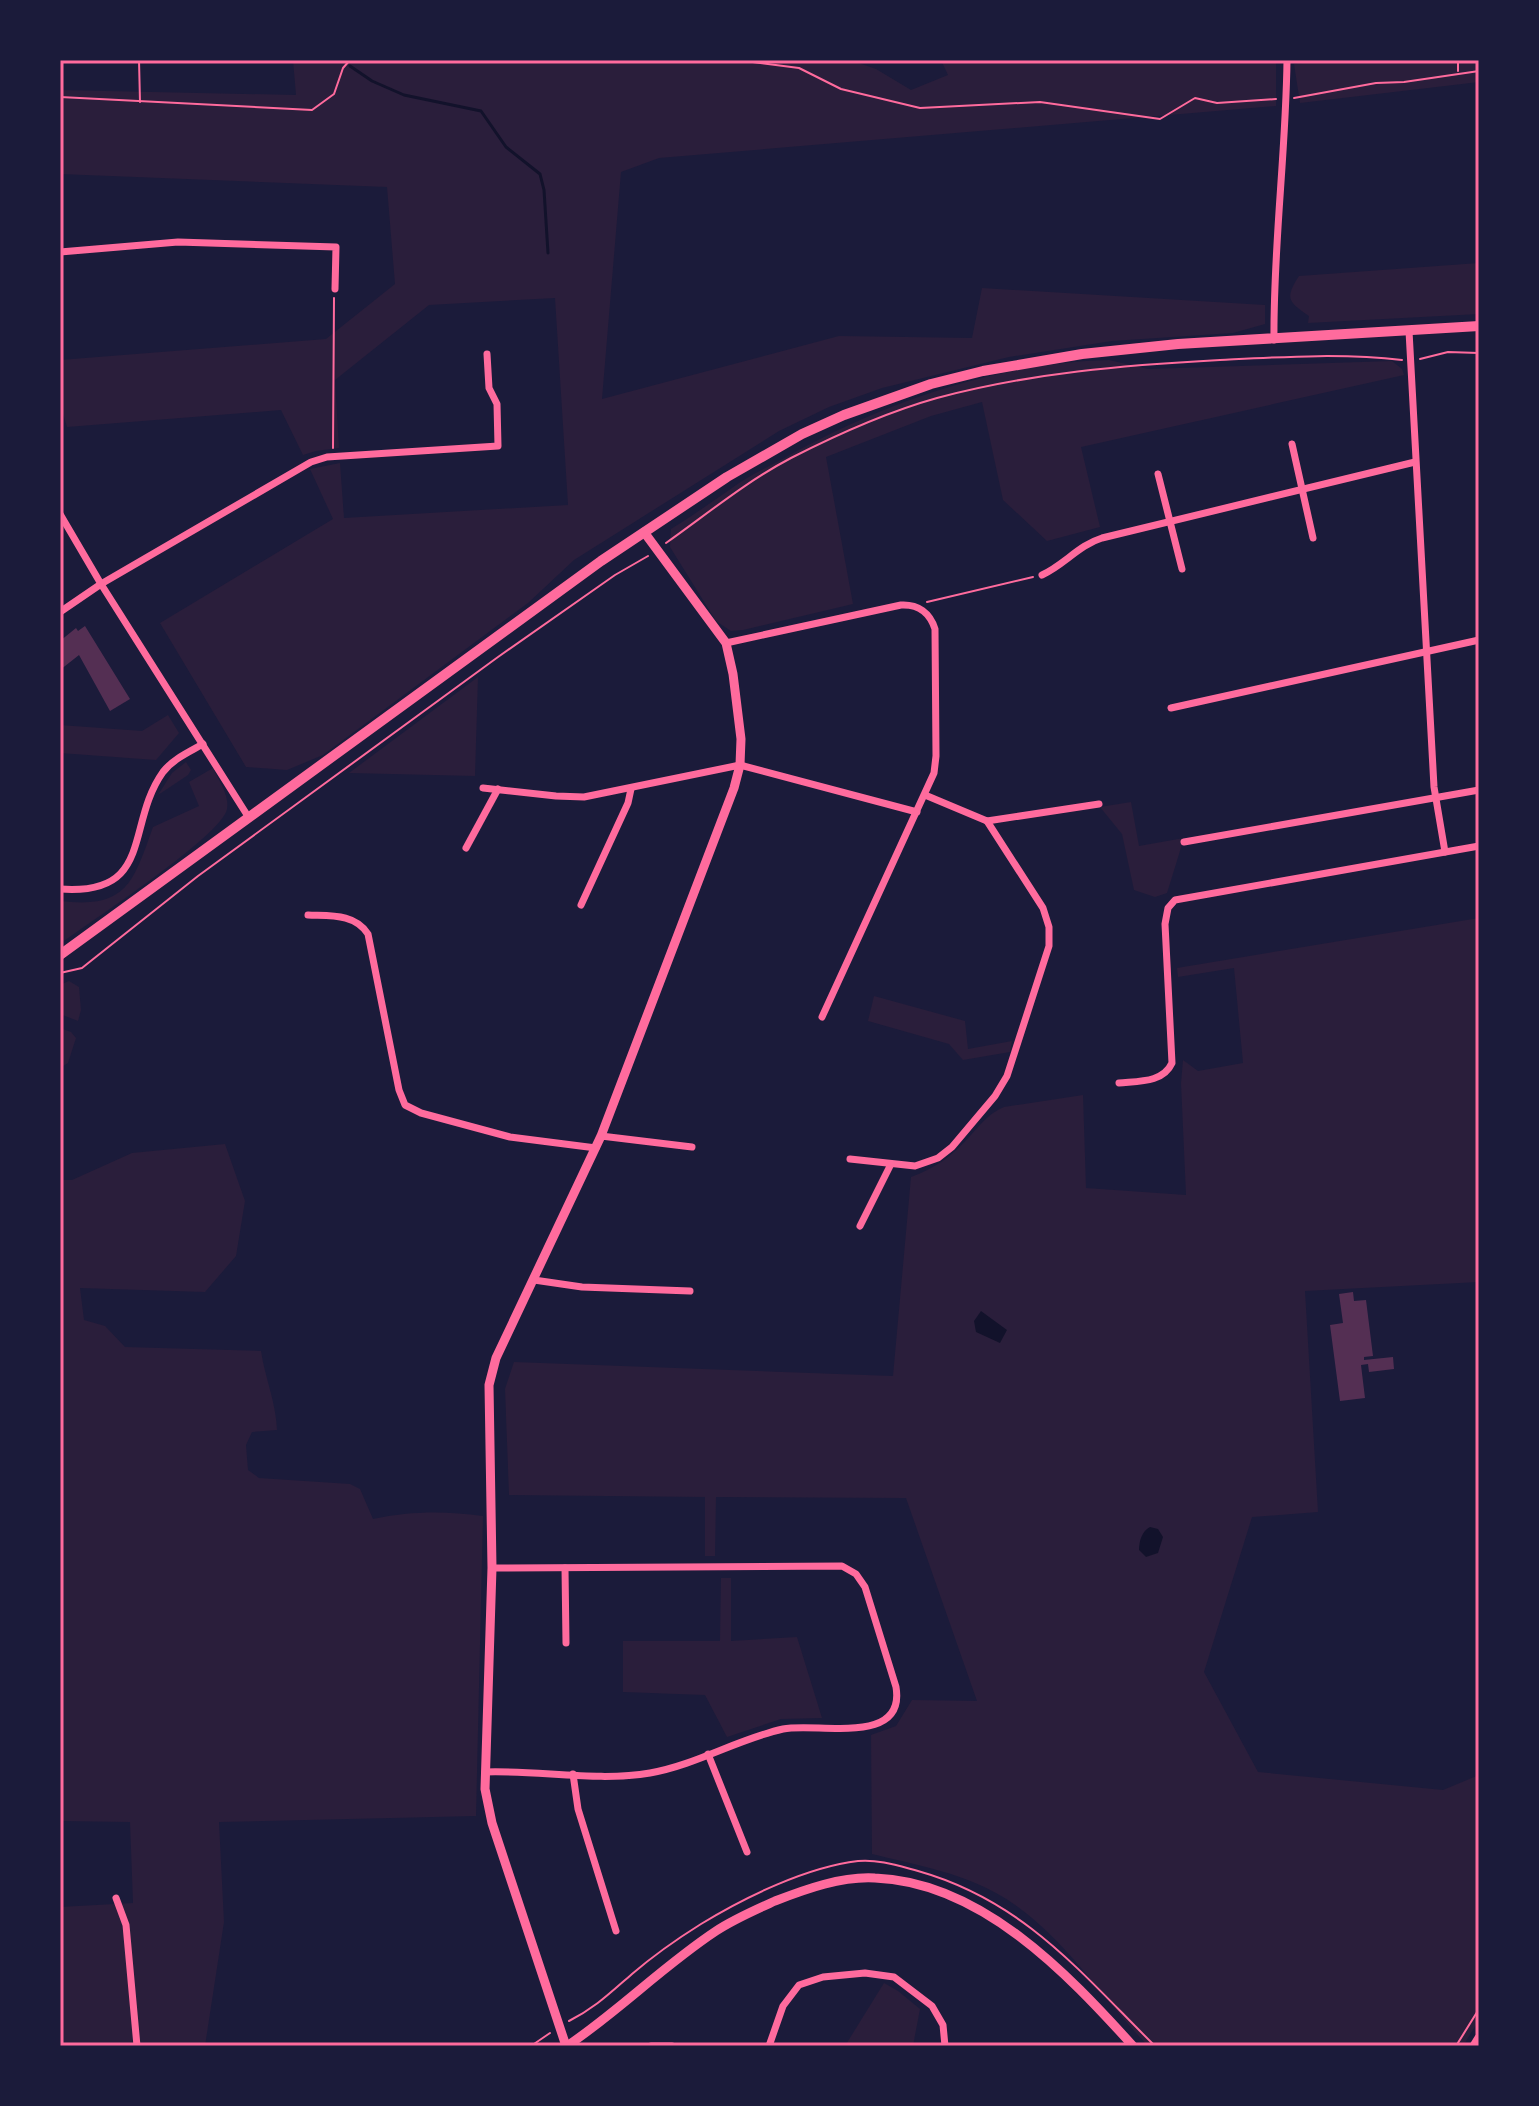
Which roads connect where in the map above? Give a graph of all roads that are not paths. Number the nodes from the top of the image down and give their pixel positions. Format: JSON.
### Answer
{"nodes":[{"id":1,"x":1287,"y":60,"type":"edge"},
{"id":2,"x":60,"y":252,"type":"edge"},
{"id":3,"x":335,"y":289,"type":"road end"},
{"id":4,"x":1479,"y":326,"type":"edge"},
{"id":5,"x":1409,"y":331,"type":"junction"},
{"id":6,"x":1274,"y":340,"type":"junction"},
{"id":7,"x":487,"y":354,"type":"dead end"},
{"id":8,"x":1292,"y":444,"type":"dead end"},
{"id":9,"x":1415,"y":462,"type":"junction"},
{"id":10,"x":1158,"y":474,"type":"dead end"},
{"id":11,"x":1302,"y":490,"type":"junction"},
{"id":12,"x":60,"y":514,"type":"edge"},
{"id":13,"x":1170,"y":522,"type":"junction"},
{"id":14,"x":644,"y":532,"type":"junction"},
{"id":15,"x":1313,"y":538,"type":"dead end"},
{"id":16,"x":1182,"y":569,"type":"dead end"},
{"id":17,"x":1042,"y":575,"type":"road end"},
{"id":18,"x":101,"y":584,"type":"junction"},
{"id":19,"x":60,"y":612,"type":"edge"},
{"id":20,"x":1479,"y":640,"type":"edge"},
{"id":21,"x":726,"y":643,"type":"junction"},
{"id":22,"x":1426,"y":651,"type":"junction"},
{"id":23,"x":1171,"y":708,"type":"dead end"},
{"id":24,"x":203,"y":744,"type":"junction"},
{"id":25,"x":740,"y":765,"type":"junction"},
{"id":26,"x":483,"y":788,"type":"dead end"},
{"id":27,"x":498,"y":789,"type":"junction"},
{"id":28,"x":631,"y":789,"type":"junction"},
{"id":29,"x":1479,"y":790,"type":"edge"},
{"id":30,"x":925,"y":795,"type":"junction"},
{"id":31,"x":1435,"y":798,"type":"junction"},
{"id":32,"x":1099,"y":804,"type":"dead end"},
{"id":33,"x":917,"y":812,"type":"junction"},
{"id":34,"x":249,"y":818,"type":"junction"},
{"id":35,"x":987,"y":821,"type":"junction"},
{"id":36,"x":1184,"y":842,"type":"dead end"},
{"id":37,"x":1479,"y":846,"type":"edge"},
{"id":38,"x":466,"y":848,"type":"dead end"},
{"id":39,"x":1445,"y":852,"type":"junction"},
{"id":40,"x":60,"y":889,"type":"edge"},
{"id":41,"x":581,"y":905,"type":"dead end"},
{"id":42,"x":308,"y":915,"type":"dead end"},
{"id":43,"x":60,"y":955,"type":"edge"},
{"id":44,"x":822,"y":1017,"type":"dead end"},
{"id":45,"x":1119,"y":1083,"type":"dead end"},
{"id":46,"x":601,"y":1136,"type":"junction"},
{"id":47,"x":692,"y":1147,"type":"dead end"},
{"id":48,"x":596,"y":1148,"type":"junction"},
{"id":49,"x":850,"y":1159,"type":"dead end"},
{"id":50,"x":891,"y":1164,"type":"junction"},
{"id":51,"x":860,"y":1226,"type":"dead end"},
{"id":52,"x":534,"y":1280,"type":"junction"},
{"id":53,"x":690,"y":1291,"type":"dead end"},
{"id":54,"x":492,"y":1568,"type":"junction"},
{"id":55,"x":565,"y":1568,"type":"junction"},
{"id":56,"x":566,"y":1643,"type":"dead end"},
{"id":57,"x":708,"y":1754,"type":"junction"},
{"id":58,"x":485,"y":1772,"type":"junction"},
{"id":59,"x":573,"y":1774,"type":"junction"},
{"id":60,"x":747,"y":1852,"type":"dead end"},
{"id":61,"x":116,"y":1898,"type":"dead end"},
{"id":62,"x":616,"y":1931,"type":"dead end"},
{"id":63,"x":1479,"y":2038,"type":"edge"},
{"id":64,"x":137,"y":2046,"type":"edge"},
{"id":65,"x":567,"y":2046,"type":"edge"},
{"id":66,"x":651,"y":2046,"type":"edge"},
{"id":67,"x":658,"y":2046,"type":"edge"},
{"id":68,"x":672,"y":2046,"type":"edge"},
{"id":69,"x":769,"y":2046,"type":"edge"},
{"id":70,"x":945,"y":2046,"type":"edge"},
{"id":71,"x":1133,"y":2046,"type":"edge"},
{"id":72,"x":1474,"y":2046,"type":"edge"}],
"edges":[{"from":1,"to":6,"type":"street"},
{"from":2,"to":3,"type":"street"},
{"from":4,"to":5,"type":"main road"},
{"from":5,"to":6,"type":"main road"},
{"from":5,"to":9,"type":"street"},
{"from":6,"to":14,"type":"main road"},
{"from":7,"to":18,"type":"street"},
{"from":8,"to":11,"type":"street"},
{"from":9,"to":11,"type":"street"},
{"from":9,"to":22,"type":"street"},
{"from":10,"to":13,"type":"street"},
{"from":11,"to":13,"type":"street"},
{"from":11,"to":15,"type":"street"},
{"from":12,"to":18,"type":"street"},
{"from":13,"to":16,"type":"street"},
{"from":13,"to":17,"type":"street"},
{"from":14,"to":21,"type":"street"},
{"from":14,"to":34,"type":"main road"},
{"from":18,"to":19,"type":"street"},
{"from":18,"to":24,"type":"street"},
{"from":20,"to":22,"type":"street"},
{"from":21,"to":25,"type":"street"},
{"from":21,"to":30,"type":"street"},
{"from":22,"to":23,"type":"street"},
{"from":22,"to":31,"type":"street"},
{"from":24,"to":34,"type":"street"},
{"from":24,"to":40,"type":"street"},
{"from":25,"to":28,"type":"street"},
{"from":25,"to":33,"type":"street"},
{"from":25,"to":46,"type":"street"},
{"from":26,"to":27,"type":"street"},
{"from":27,"to":28,"type":"street"},
{"from":27,"to":38,"type":"street"},
{"from":28,"to":41,"type":"street"},
{"from":29,"to":31,"type":"street"},
{"from":30,"to":33,"type":"street"},
{"from":30,"to":35,"type":"street"},
{"from":31,"to":36,"type":"street"},
{"from":31,"to":39,"type":"street"},
{"from":32,"to":35,"type":"street"},
{"from":33,"to":44,"type":"street"},
{"from":34,"to":43,"type":"main road"},
{"from":35,"to":50,"type":"street"},
{"from":37,"to":39,"type":"street"},
{"from":39,"to":45,"type":"street"},
{"from":42,"to":48,"type":"street"},
{"from":46,"to":47,"type":"street"},
{"from":46,"to":48,"type":"street"},
{"from":48,"to":52,"type":"street"},
{"from":49,"to":50,"type":"street"},
{"from":50,"to":51,"type":"street"},
{"from":52,"to":53,"type":"street"},
{"from":52,"to":54,"type":"street"},
{"from":54,"to":55,"type":"street"},
{"from":54,"to":58,"type":"street"},
{"from":55,"to":56,"type":"street"},
{"from":55,"to":57,"type":"street"},
{"from":57,"to":59,"type":"street"},
{"from":57,"to":60,"type":"street"},
{"from":58,"to":59,"type":"street"},
{"from":58,"to":65,"type":"street"},
{"from":59,"to":62,"type":"street"},
{"from":61,"to":64,"type":"street"},
{"from":63,"to":72,"type":"street"},
{"from":65,"to":71,"type":"street"},
{"from":66,"to":67,"type":"street"},
{"from":67,"to":68,"type":"street"},
{"from":69,"to":70,"type":"street"}]}
